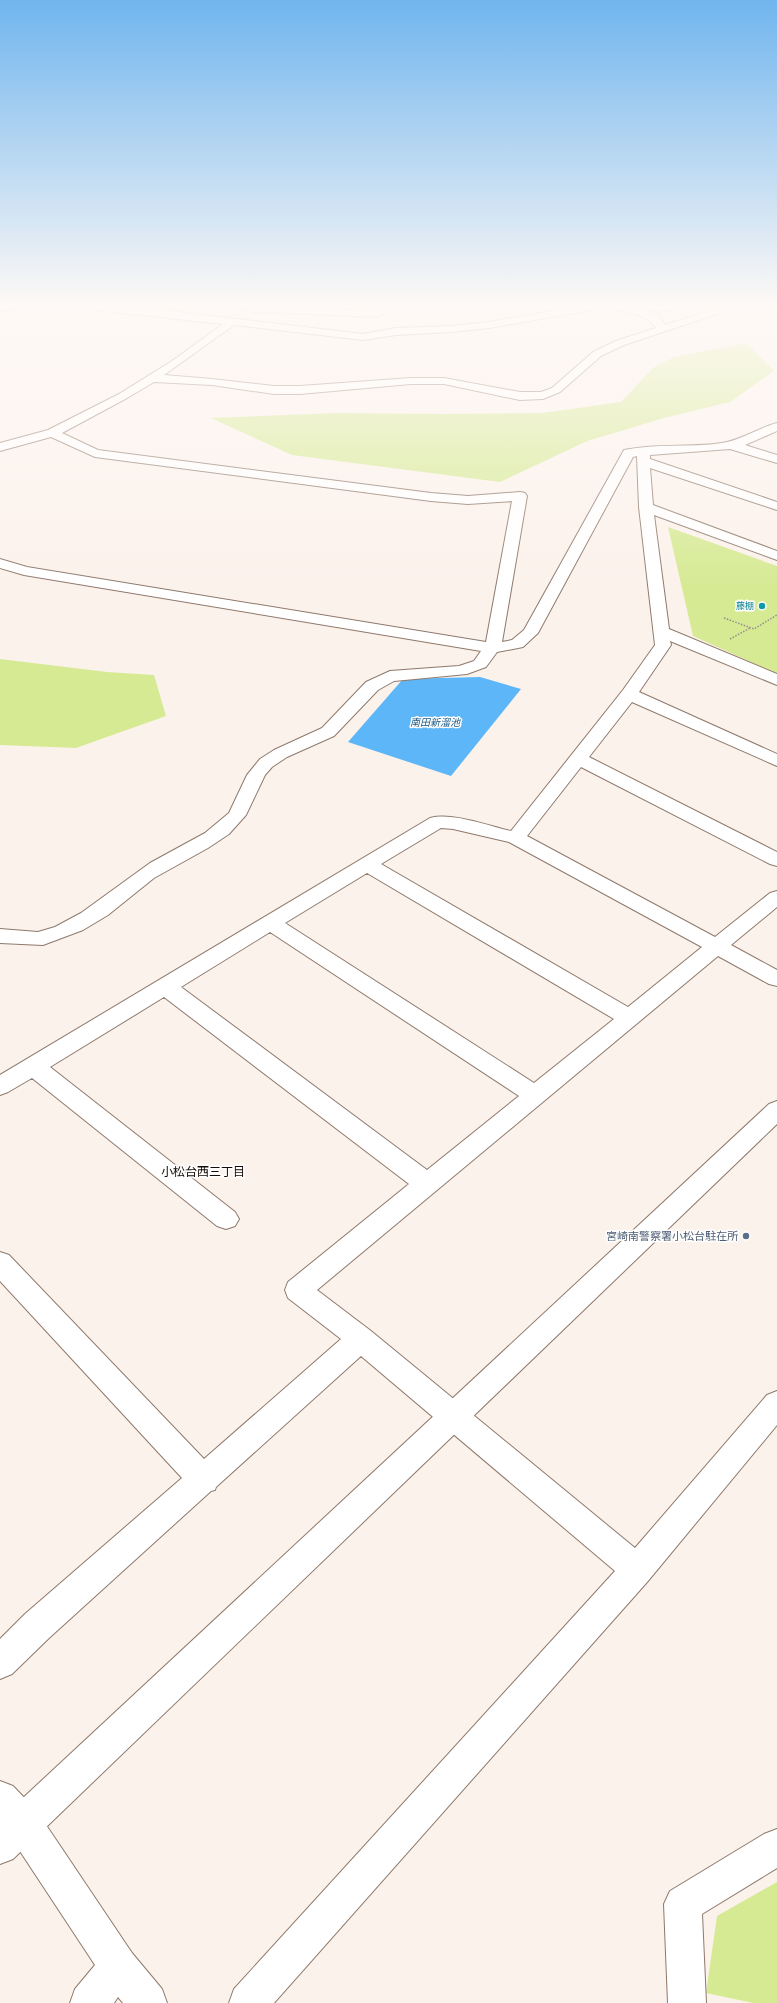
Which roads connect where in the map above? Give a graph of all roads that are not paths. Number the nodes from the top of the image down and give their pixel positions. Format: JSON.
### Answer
{"nodes":[{"id":1,"x":116,"y":399,"type":"edge"},
{"id":2,"x":777,"y":427,"type":"edge"},
{"id":3,"x":52,"y":433,"type":"junction"},
{"id":4,"x":730,"y":445,"type":"junction"},
{"id":5,"x":0,"y":447,"type":"edge"},
{"id":6,"x":643,"y":456,"type":"junction"},
{"id":7,"x":777,"y":459,"type":"edge"},
{"id":8,"x":777,"y":506,"type":"edge"},
{"id":9,"x":646,"y":507,"type":"junction"},
{"id":10,"x":777,"y":556,"type":"edge"},
{"id":11,"x":0,"y":563,"type":"edge"},
{"id":12,"x":660,"y":631,"type":"junction"},
{"id":13,"x":492,"y":648,"type":"junction"},
{"id":14,"x":777,"y":680,"type":"edge"},
{"id":15,"x":629,"y":694,"type":"junction"},
{"id":16,"x":578,"y":759,"type":"junction"},
{"id":17,"x":777,"y":761,"type":"edge"},
{"id":18,"x":516,"y":838,"type":"junction"},
{"id":19,"x":777,"y":860,"type":"edge"},
{"id":20,"x":367,"y":864,"type":"junction"},
{"id":21,"x":777,"y":897,"type":"edge"},
{"id":22,"x":270,"y":923,"type":"junction"},
{"id":23,"x":0,"y":936,"type":"edge"},
{"id":24,"x":716,"y":946,"type":"junction"},
{"id":25,"x":777,"y":980,"type":"edge"},
{"id":26,"x":165,"y":986,"type":"junction"},
{"id":27,"x":629,"y":1018,"type":"junction"},
{"id":28,"x":33,"y":1066,"type":"junction"},
{"id":29,"x":0,"y":1086,"type":"edge"},
{"id":30,"x":535,"y":1095,"type":"junction"},
{"id":31,"x":777,"y":1110,"type":"edge"},
{"id":32,"x":427,"y":1184,"type":"junction"},
{"id":33,"x":226,"y":1219,"type":"dead end"},
{"id":34,"x":0,"y":1263,"type":"edge"},
{"id":35,"x":361,"y":1339,"type":"junction"},
{"id":36,"x":777,"y":1404,"type":"edge"},
{"id":37,"x":452,"y":1417,"type":"junction"},
{"id":38,"x":204,"y":1480,"type":"junction"},
{"id":39,"x":636,"y":1570,"type":"junction"},
{"id":40,"x":0,"y":1662,"type":"edge"},
{"id":41,"x":8,"y":1823,"type":"edge"},
{"id":42,"x":777,"y":1847,"type":"edge"},
{"id":43,"x":118,"y":1967,"type":"junction"},
{"id":44,"x":89,"y":2003,"type":"edge"},
{"id":45,"x":148,"y":2003,"type":"edge"},
{"id":46,"x":248,"y":2003,"type":"edge"},
{"id":47,"x":686,"y":2003,"type":"edge"}],
"edges":[{"from":1,"to":3,"type":"street"},
{"from":2,"to":4,"type":"street"},
{"from":3,"to":5,"type":"street"},
{"from":3,"to":13,"type":"street"},
{"from":4,"to":6,"type":"street"},
{"from":4,"to":7,"type":"street"},
{"from":6,"to":8,"type":"street"},
{"from":6,"to":9,"type":"street"},
{"from":6,"to":13,"type":"street"},
{"from":9,"to":10,"type":"street"},
{"from":9,"to":12,"type":"street"},
{"from":11,"to":13,"type":"street"},
{"from":12,"to":14,"type":"street"},
{"from":12,"to":15,"type":"street"},
{"from":13,"to":23,"type":"street"},
{"from":15,"to":16,"type":"street"},
{"from":15,"to":17,"type":"street"},
{"from":16,"to":18,"type":"street"},
{"from":16,"to":19,"type":"street"},
{"from":18,"to":20,"type":"street"},
{"from":18,"to":24,"type":"street"},
{"from":20,"to":22,"type":"street"},
{"from":20,"to":27,"type":"street"},
{"from":21,"to":24,"type":"street"},
{"from":22,"to":26,"type":"street"},
{"from":22,"to":30,"type":"street"},
{"from":24,"to":25,"type":"street"},
{"from":24,"to":27,"type":"street"},
{"from":26,"to":28,"type":"street"},
{"from":26,"to":32,"type":"street"},
{"from":27,"to":30,"type":"street"},
{"from":28,"to":29,"type":"street"},
{"from":28,"to":33,"type":"street"},
{"from":30,"to":32,"type":"street"},
{"from":31,"to":37,"type":"street"},
{"from":32,"to":35,"type":"street"},
{"from":34,"to":38,"type":"street"},
{"from":35,"to":37,"type":"street"},
{"from":35,"to":38,"type":"street"},
{"from":36,"to":39,"type":"street"},
{"from":37,"to":39,"type":"street"},
{"from":37,"to":41,"type":"street"},
{"from":38,"to":40,"type":"street"},
{"from":39,"to":46,"type":"street"},
{"from":41,"to":43,"type":"street"},
{"from":42,"to":47,"type":"street"},
{"from":43,"to":44,"type":"street"},
{"from":43,"to":45,"type":"street"}]}
